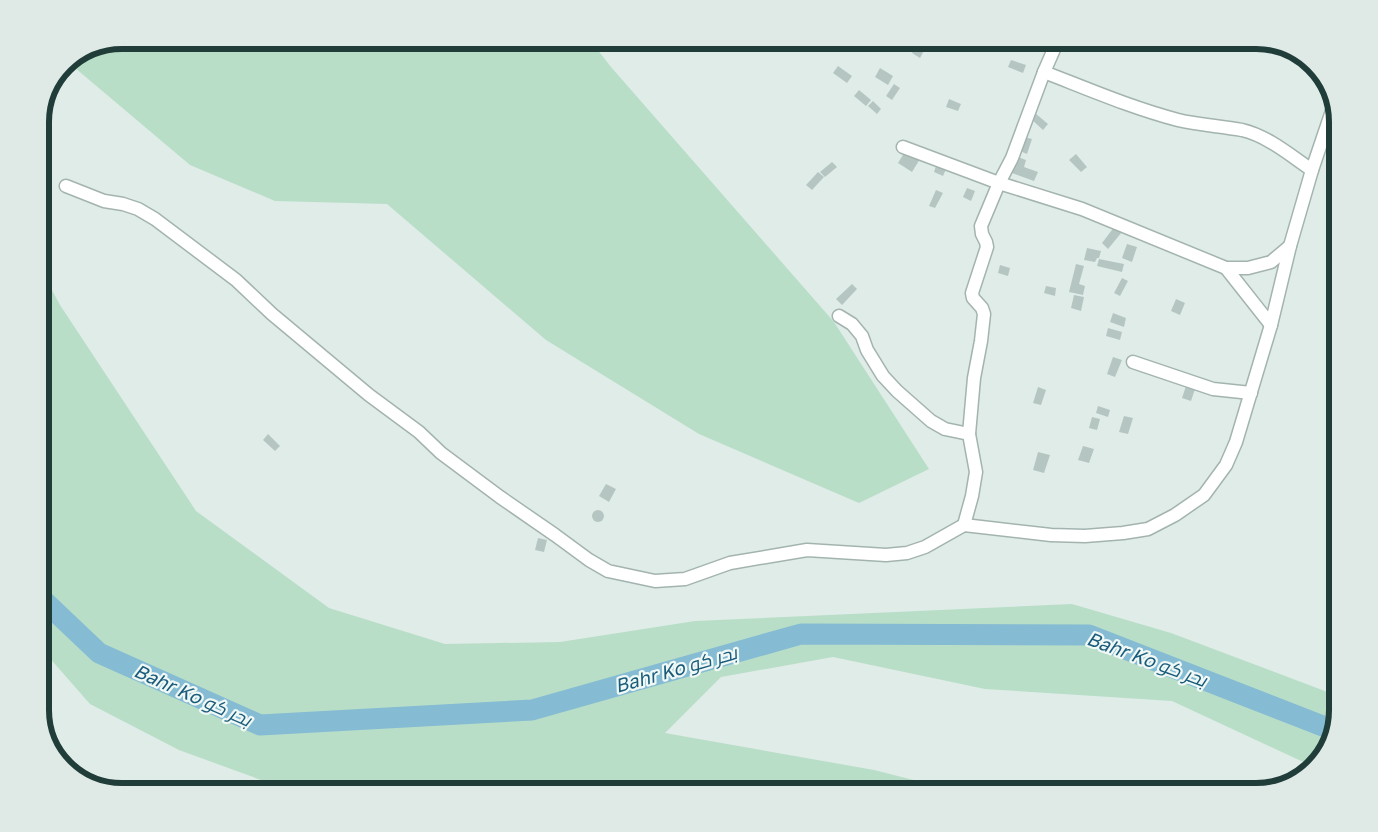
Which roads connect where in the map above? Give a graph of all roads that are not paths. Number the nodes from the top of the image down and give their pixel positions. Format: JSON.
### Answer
{"nodes":[{"id":1,"x":1054,"y":49,"type":"edge"},
{"id":2,"x":1044,"y":72,"type":"junction"},
{"id":3,"x":1329,"y":120,"type":"edge"},
{"id":4,"x":902,"y":147,"type":"dead end"},
{"id":5,"x":1312,"y":170,"type":"junction"},
{"id":6,"x":999,"y":183,"type":"junction"},
{"id":7,"x":66,"y":186,"type":"dead end"},
{"id":8,"x":1290,"y":246,"type":"junction"},
{"id":9,"x":1226,"y":268,"type":"junction"},
{"id":10,"x":839,"y":316,"type":"dead end"},
{"id":11,"x":1271,"y":325,"type":"junction"},
{"id":12,"x":1133,"y":362,"type":"dead end"},
{"id":13,"x":1251,"y":393,"type":"junction"},
{"id":14,"x":969,"y":434,"type":"junction"},
{"id":15,"x":964,"y":525,"type":"junction"}],
"edges":[{"from":1,"to":2,"type":"street"},
{"from":2,"to":5,"type":"street"},
{"from":2,"to":6,"type":"street"},
{"from":3,"to":5,"type":"street"},
{"from":4,"to":6,"type":"street"},
{"from":5,"to":8,"type":"street"},
{"from":6,"to":9,"type":"street"},
{"from":6,"to":14,"type":"street"},
{"from":7,"to":15,"type":"street"},
{"from":8,"to":9,"type":"street"},
{"from":8,"to":11,"type":"street"},
{"from":9,"to":11,"type":"street"},
{"from":10,"to":14,"type":"street"},
{"from":11,"to":13,"type":"street"},
{"from":12,"to":13,"type":"street"},
{"from":13,"to":15,"type":"street"},
{"from":14,"to":15,"type":"street"}]}
